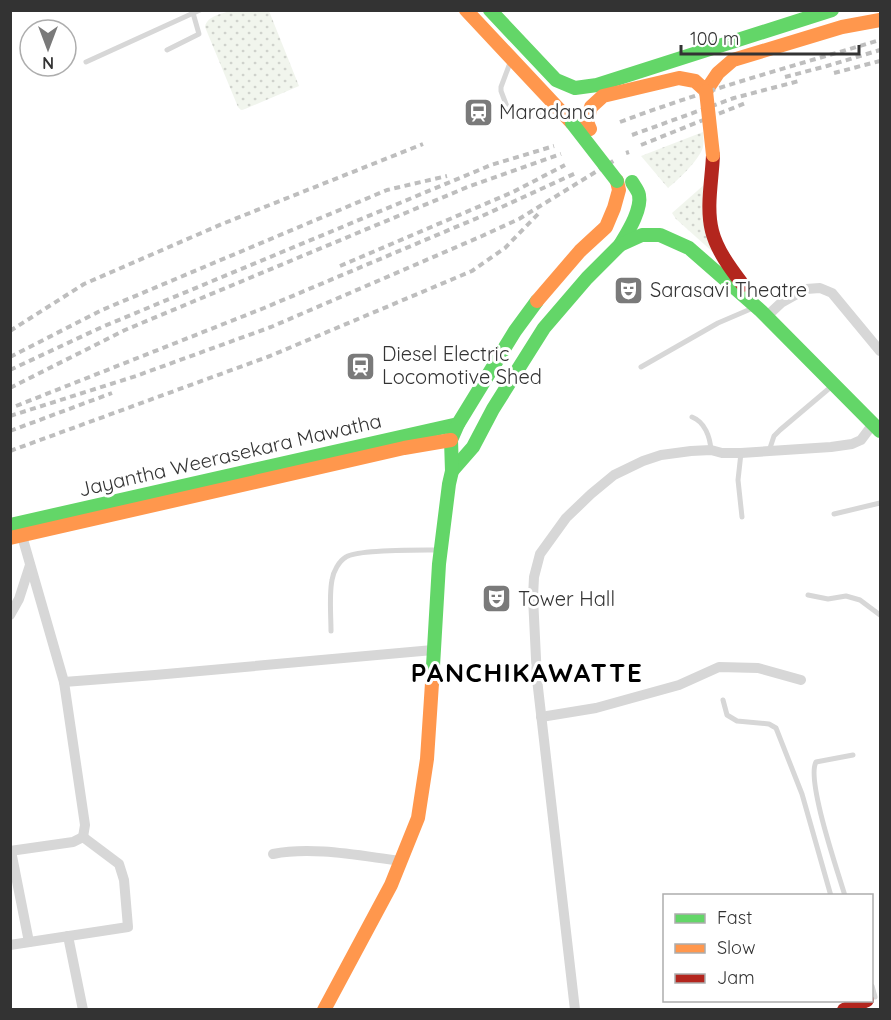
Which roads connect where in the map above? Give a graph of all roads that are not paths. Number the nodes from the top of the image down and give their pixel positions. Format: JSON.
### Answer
{"nodes":[{"id":1,"x":200,"y":10,"type":"edge"},
{"id":2,"x":466,"y":10,"type":"edge"},
{"id":3,"x":490,"y":10,"type":"edge"},
{"id":4,"x":832,"y":10,"type":"edge"},
{"id":5,"x":193,"y":14,"type":"junction"},
{"id":6,"x":880,"y":20,"type":"edge"},
{"id":7,"x":167,"y":50,"type":"dead end"},
{"id":8,"x":511,"y":59,"type":"junction"},
{"id":9,"x":86,"y":62,"type":"dead end"},
{"id":10,"x":600,"y":91,"type":"junction"},
{"id":11,"x":706,"y":91,"type":"junction"},
{"id":12,"x":558,"y":109,"type":"junction"},
{"id":13,"x":620,"y":245,"type":"junction"},
{"id":14,"x":761,"y":312,"type":"junction"},
{"id":15,"x":880,"y":351,"type":"edge"},
{"id":16,"x":641,"y":367,"type":"dead end"},
{"id":17,"x":833,"y":385,"type":"junction"},
{"id":18,"x":692,"y":417,"type":"dead end"},
{"id":19,"x":458,"y":424,"type":"junction"},
{"id":20,"x":877,"y":428,"type":"edge"},
{"id":21,"x":451,"y":440,"type":"junction"},
{"id":22,"x":711,"y":450,"type":"junction"},
{"id":23,"x":769,"y":451,"type":"junction"},
{"id":24,"x":741,"y":453,"type":"junction"},
{"id":25,"x":452,"y":471,"type":"junction"},
{"id":26,"x":880,"y":503,"type":"edge"},
{"id":27,"x":834,"y":514,"type":"dead end"},
{"id":28,"x":742,"y":517,"type":"dead end"},
{"id":29,"x":15,"y":530,"type":"edge"},
{"id":30,"x":441,"y":550,"type":"junction"},
{"id":31,"x":30,"y":564,"type":"junction"},
{"id":32,"x":808,"y":595,"type":"dead end"},
{"id":33,"x":10,"y":615,"type":"edge"},
{"id":34,"x":880,"y":615,"type":"edge"},
{"id":35,"x":331,"y":631,"type":"dead end"},
{"id":36,"x":433,"y":650,"type":"junction"},
{"id":37,"x":801,"y":680,"type":"dead end"},
{"id":38,"x":64,"y":682,"type":"junction"},
{"id":39,"x":723,"y":700,"type":"dead end"},
{"id":40,"x":541,"y":717,"type":"junction"},
{"id":41,"x":853,"y":754,"type":"dead end"},
{"id":42,"x":83,"y":837,"type":"junction"},
{"id":43,"x":11,"y":851,"type":"edge"},
{"id":44,"x":273,"y":854,"type":"dead end"},
{"id":45,"x":400,"y":861,"type":"junction"},
{"id":46,"x":830,"y":894,"type":"edge"},
{"id":47,"x":844,"y":894,"type":"edge"},
{"id":48,"x":68,"y":936,"type":"junction"},
{"id":49,"x":29,"y":942,"type":"junction"},
{"id":50,"x":10,"y":945,"type":"edge"},
{"id":51,"x":860,"y":1002,"type":"edge"},
{"id":52,"x":83,"y":1010,"type":"edge"},
{"id":53,"x":324,"y":1010,"type":"edge"},
{"id":54,"x":574,"y":1010,"type":"edge"},
{"id":55,"x":844,"y":1010,"type":"edge"}],
"edges":[{"from":1,"to":5,"type":"lane"},
{"from":2,"to":8,"type":"main road"},
{"from":3,"to":10,"type":"main road"},
{"from":4,"to":10,"type":"main road"},
{"from":5,"to":7,"type":"lane"},
{"from":5,"to":9,"type":"lane"},
{"from":6,"to":11,"type":"main road"},
{"from":8,"to":12,"type":"main road"},
{"from":8,"to":12,"type":"lane"},
{"from":10,"to":11,"type":"main road"},
{"from":10,"to":13,"type":"main road"},
{"from":11,"to":14,"type":"main road","bridge":true},
{"from":12,"to":19,"type":"main road","bridge":true},
{"from":13,"to":14,"type":"main road"},
{"from":13,"to":25,"type":"main road"},
{"from":14,"to":15,"type":"street"},
{"from":14,"to":16,"type":"lane"},
{"from":14,"to":17,"type":"main road"},
{"from":17,"to":20,"type":"main road"},
{"from":17,"to":23,"type":"lane"},
{"from":18,"to":22,"type":"lane"},
{"from":19,"to":21,"type":"main road"},
{"from":19,"to":29,"type":"main road","name":"Jayantha Weerasekara Mawatha"},
{"from":20,"to":23,"type":"street"},
{"from":21,"to":25,"type":"main road"},
{"from":21,"to":29,"type":"main road","name":"Jayantha Weerasekara Mawatha"},
{"from":22,"to":24,"type":"street"},
{"from":22,"to":40,"type":"street"},
{"from":23,"to":24,"type":"street"},
{"from":24,"to":28,"type":"lane"},
{"from":25,"to":30,"type":"main road"},
{"from":26,"to":27,"type":"lane"},
{"from":29,"to":31,"type":"street"},
{"from":30,"to":35,"type":"lane"},
{"from":30,"to":36,"type":"main road"},
{"from":31,"to":33,"type":"street"},
{"from":31,"to":38,"type":"street"},
{"from":32,"to":34,"type":"lane"},
{"from":36,"to":38,"type":"street"},
{"from":36,"to":45,"type":"main road"},
{"from":37,"to":40,"type":"street"},
{"from":38,"to":42,"type":"street"},
{"from":39,"to":46,"type":"lane"},
{"from":40,"to":54,"type":"street"},
{"from":41,"to":47,"type":"lane"},
{"from":42,"to":43,"type":"street"},
{"from":42,"to":48,"type":"street"},
{"from":43,"to":49,"type":"street"},
{"from":44,"to":45,"type":"street"},
{"from":45,"to":53,"type":"main road"},
{"from":48,"to":49,"type":"street"},
{"from":48,"to":52,"type":"street"},
{"from":49,"to":50,"type":"street"},
{"from":51,"to":55,"type":"main road"}]}
